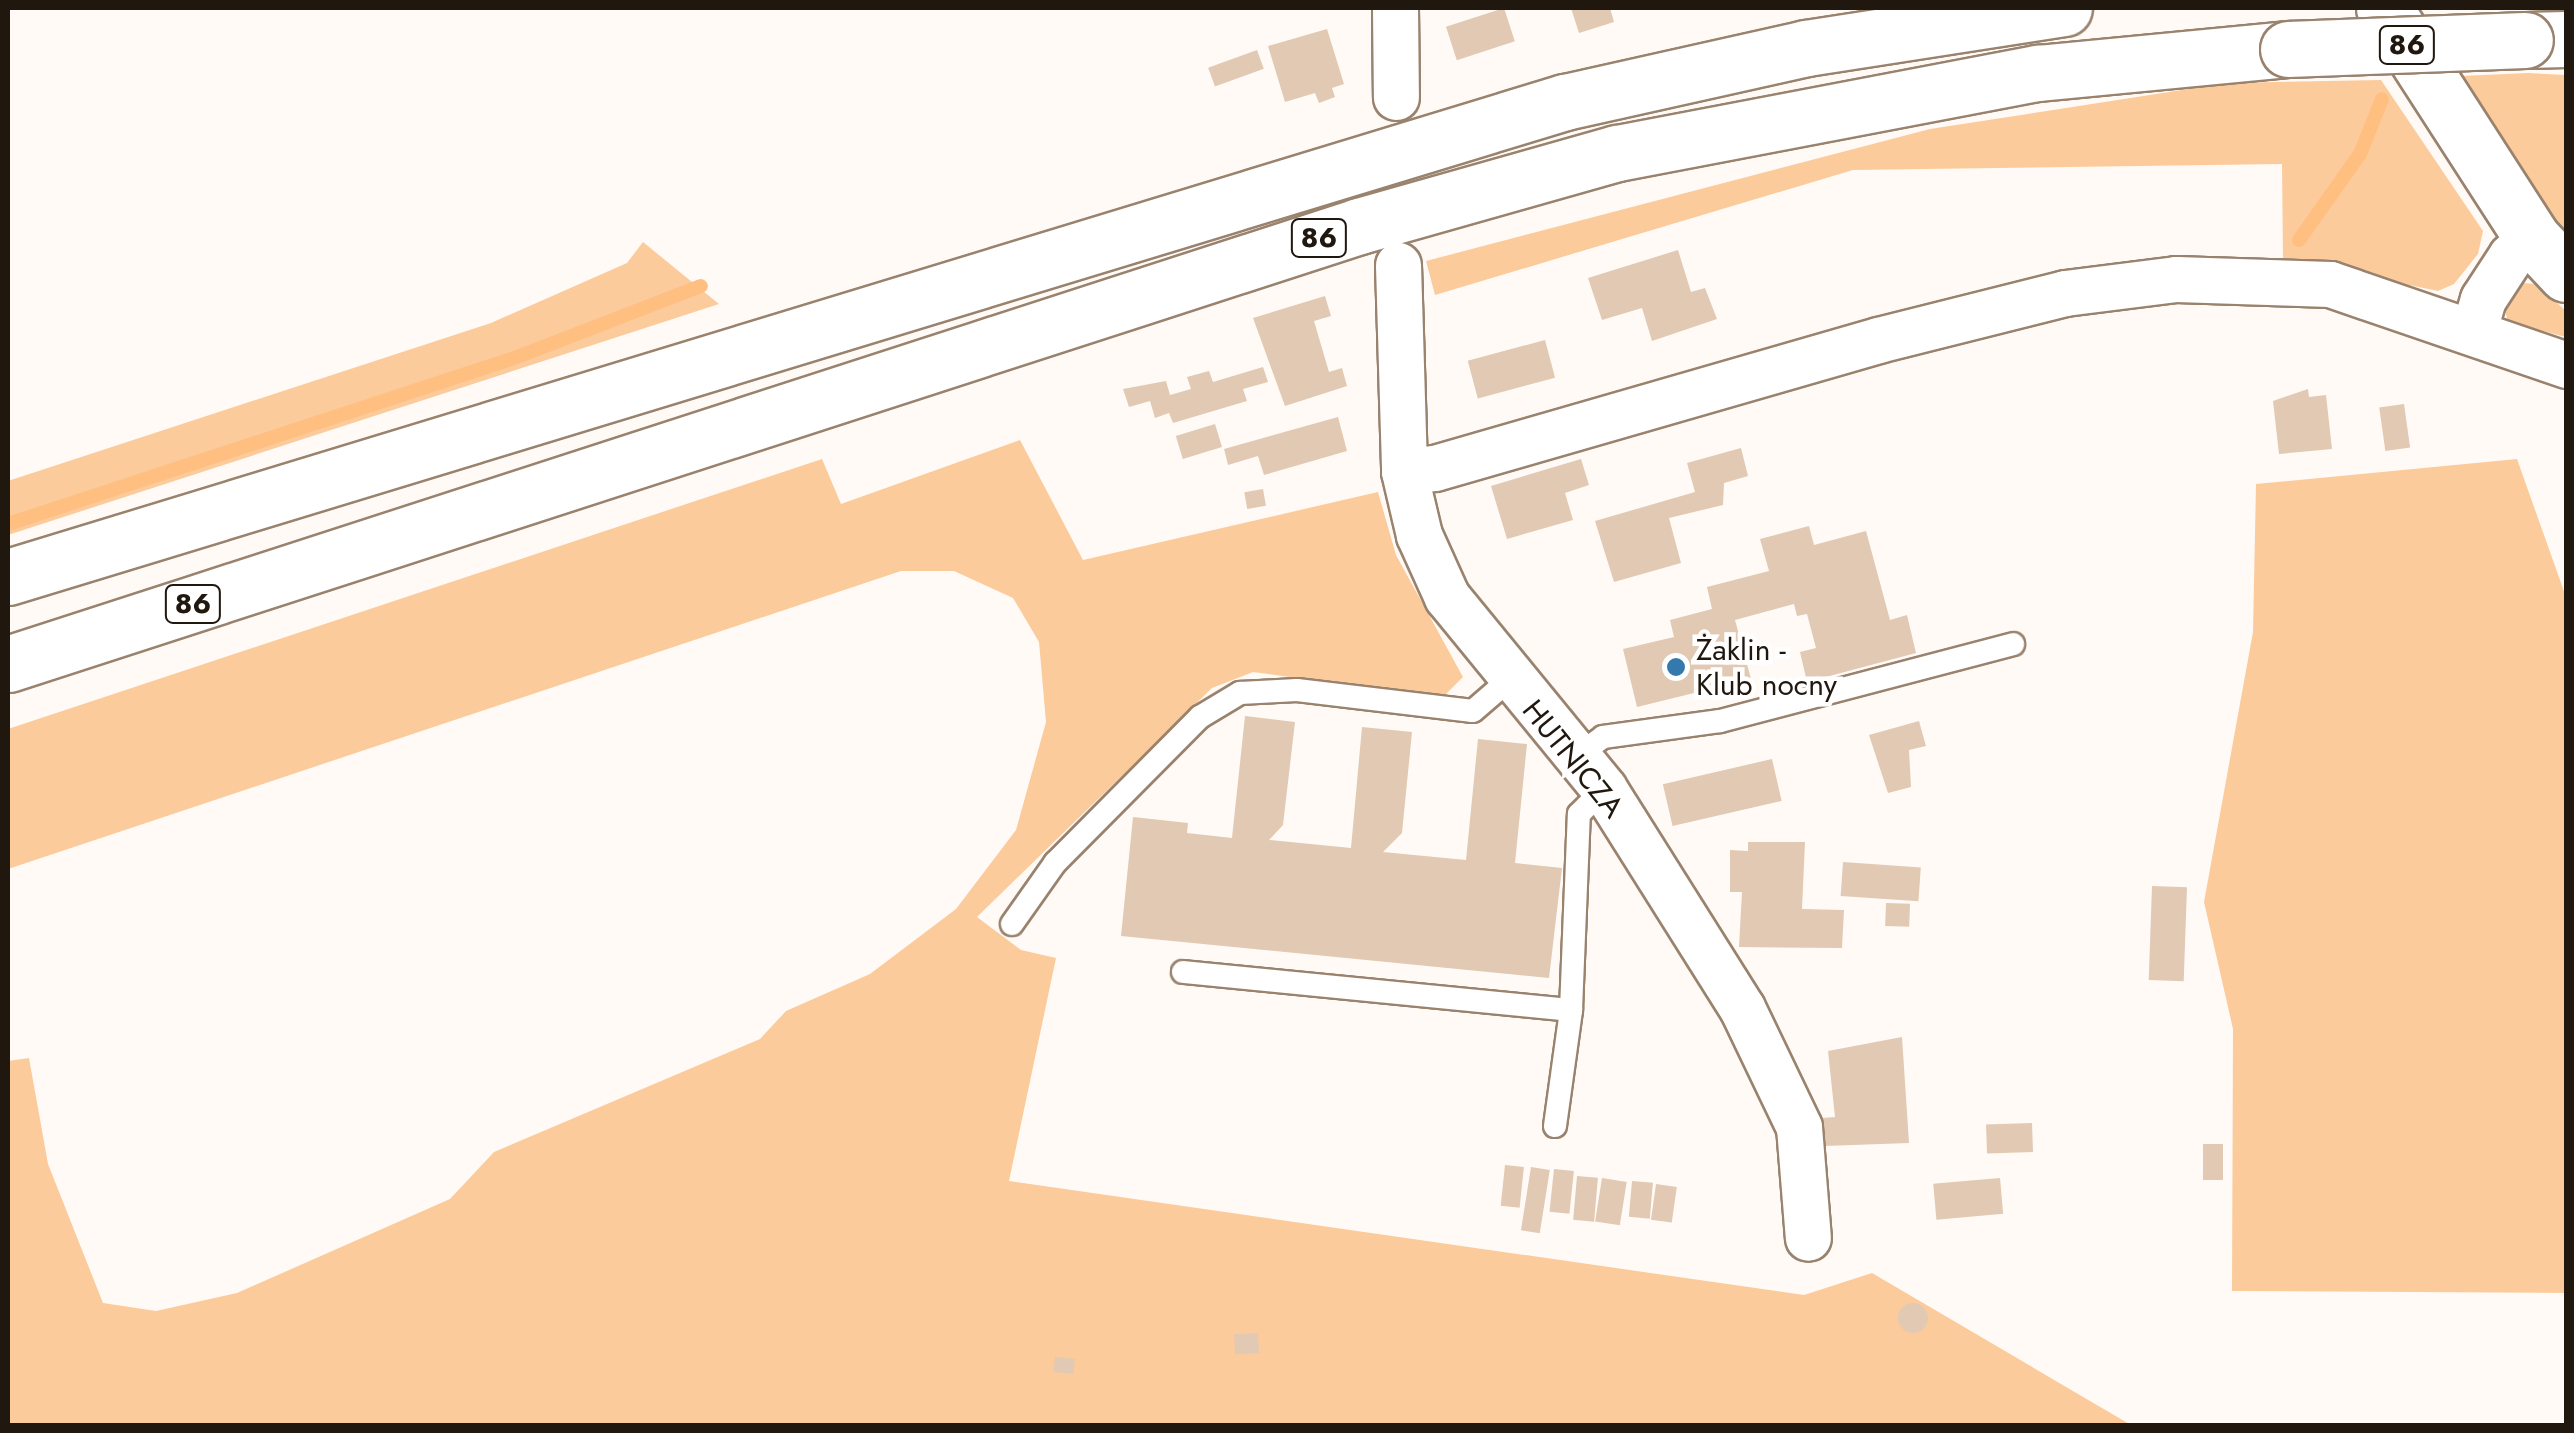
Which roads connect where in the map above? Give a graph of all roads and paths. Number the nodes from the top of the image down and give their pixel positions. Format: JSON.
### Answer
{"nodes":[{"id":1,"x":1394,"y":8,"type":"edge"},
{"id":2,"x":2064,"y":8,"type":"edge"},
{"id":3,"x":2384,"y":8,"type":"edge"},
{"id":4,"x":2546,"y":40,"type":"edge"},
{"id":5,"x":1396,"y":97,"type":"dead end"},
{"id":6,"x":2550,"y":256,"type":"edge"},
{"id":7,"x":1398,"y":265,"type":"dead end"},
{"id":8,"x":2474,"y":330,"type":"junction"},
{"id":9,"x":2566,"y":364,"type":"edge"},
{"id":10,"x":1404,"y":471,"type":"junction"},
{"id":11,"x":8,"y":578,"type":"edge"},
{"id":12,"x":2013,"y":644,"type":"dead end"},
{"id":13,"x":8,"y":664,"type":"edge"},
{"id":14,"x":1510,"y":680,"type":"junction"},
{"id":15,"x":1590,"y":772,"type":"junction"},
{"id":16,"x":1012,"y":924,"type":"dead end"},
{"id":17,"x":1184,"y":972,"type":"dead end"},
{"id":18,"x":1572,"y":1010,"type":"junction"},
{"id":19,"x":1555,"y":1126,"type":"dead end"},
{"id":20,"x":1808,"y":1238,"type":"dead end"}],
"edges":[{"from":1,"to":5,"type":"street"},
{"from":2,"to":11,"type":"main road","number":"86"},
{"from":3,"to":6,"type":"main road"},
{"from":4,"to":13,"type":"main road","number":"86","bridge":true},
{"from":6,"to":8,"type":"street"},
{"from":7,"to":10,"type":"street","name":"HUTNICZA"},
{"from":8,"to":9,"type":"street"},
{"from":8,"to":10,"type":"street"},
{"from":10,"to":14,"type":"street","name":"HUTNICZA"},
{"from":12,"to":15,"type":"lane"},
{"from":14,"to":15,"type":"street","name":"HUTNICZA"},
{"from":14,"to":16,"type":"lane"},
{"from":15,"to":18,"type":"lane"},
{"from":15,"to":20,"type":"street","name":"HUTNICZA"},
{"from":17,"to":18,"type":"lane"},
{"from":18,"to":19,"type":"lane"}]}
